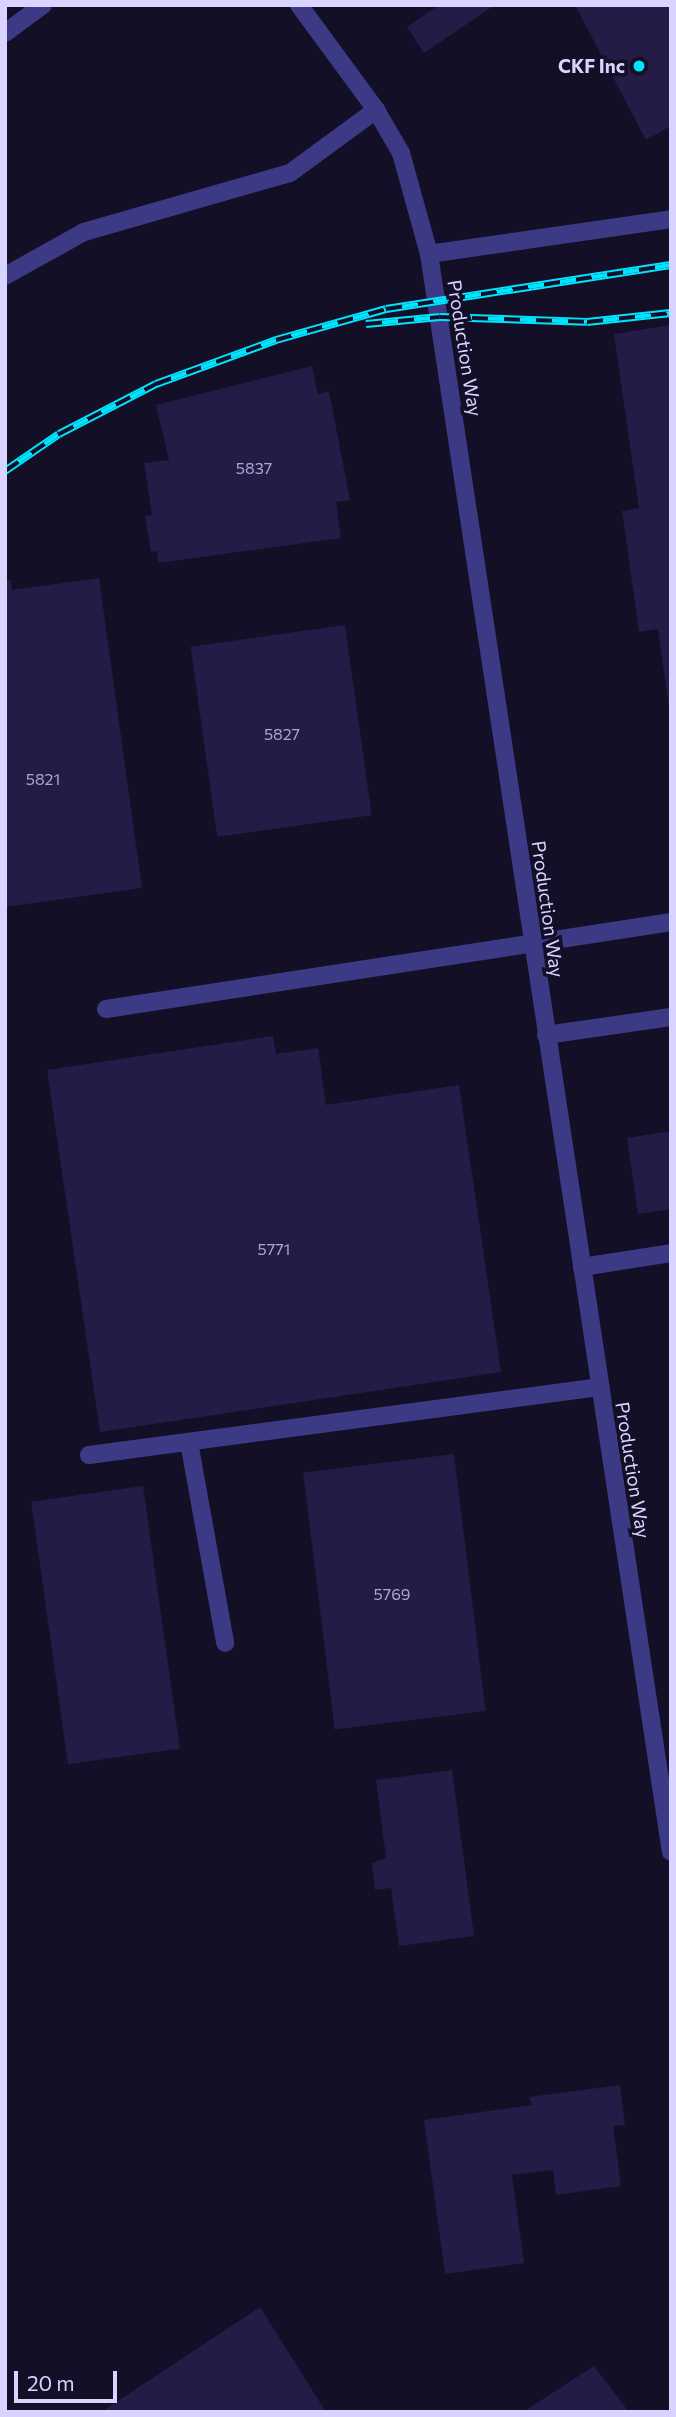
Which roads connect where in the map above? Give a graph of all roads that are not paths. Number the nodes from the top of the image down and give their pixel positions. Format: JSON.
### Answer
{"nodes":[{"id":1,"x":43,"y":5,"type":"edge"},
{"id":2,"x":299,"y":5,"type":"edge"},
{"id":3,"x":5,"y":33,"type":"edge"},
{"id":4,"x":376,"y":110,"type":"junction"},
{"id":5,"x":671,"y":219,"type":"edge"},
{"id":6,"x":429,"y":254,"type":"junction"},
{"id":7,"x":5,"y":276,"type":"edge"},
{"id":8,"x":671,"y":922,"type":"edge"},
{"id":9,"x":532,"y":943,"type":"junction"},
{"id":10,"x":106,"y":1009,"type":"dead end"},
{"id":11,"x":671,"y":1017,"type":"edge"},
{"id":12,"x":546,"y":1035,"type":"junction"},
{"id":13,"x":671,"y":1253,"type":"edge"},
{"id":14,"x":582,"y":1267,"type":"junction"},
{"id":15,"x":600,"y":1387,"type":"junction"},
{"id":16,"x":189,"y":1442,"type":"junction"},
{"id":17,"x":89,"y":1455,"type":"dead end"},
{"id":18,"x":225,"y":1643,"type":"dead end"},
{"id":19,"x":671,"y":1852,"type":"edge"}],
"edges":[{"from":1,"to":3,"type":"street"},
{"from":2,"to":4,"type":"street","name":"Production Way"},
{"from":4,"to":6,"type":"street","name":"Production Way"},
{"from":4,"to":7,"type":"street"},
{"from":5,"to":6,"type":"street"},
{"from":6,"to":9,"type":"street","name":"Production Way"},
{"from":8,"to":9,"type":"street"},
{"from":9,"to":10,"type":"street"},
{"from":9,"to":12,"type":"street","name":"Production Way"},
{"from":11,"to":12,"type":"street"},
{"from":12,"to":14,"type":"street","name":"Production Way"},
{"from":13,"to":14,"type":"street"},
{"from":14,"to":15,"type":"street","name":"Production Way"},
{"from":15,"to":16,"type":"street"},
{"from":15,"to":19,"type":"street","name":"Production Way"},
{"from":16,"to":17,"type":"street"},
{"from":16,"to":18,"type":"street"}]}
